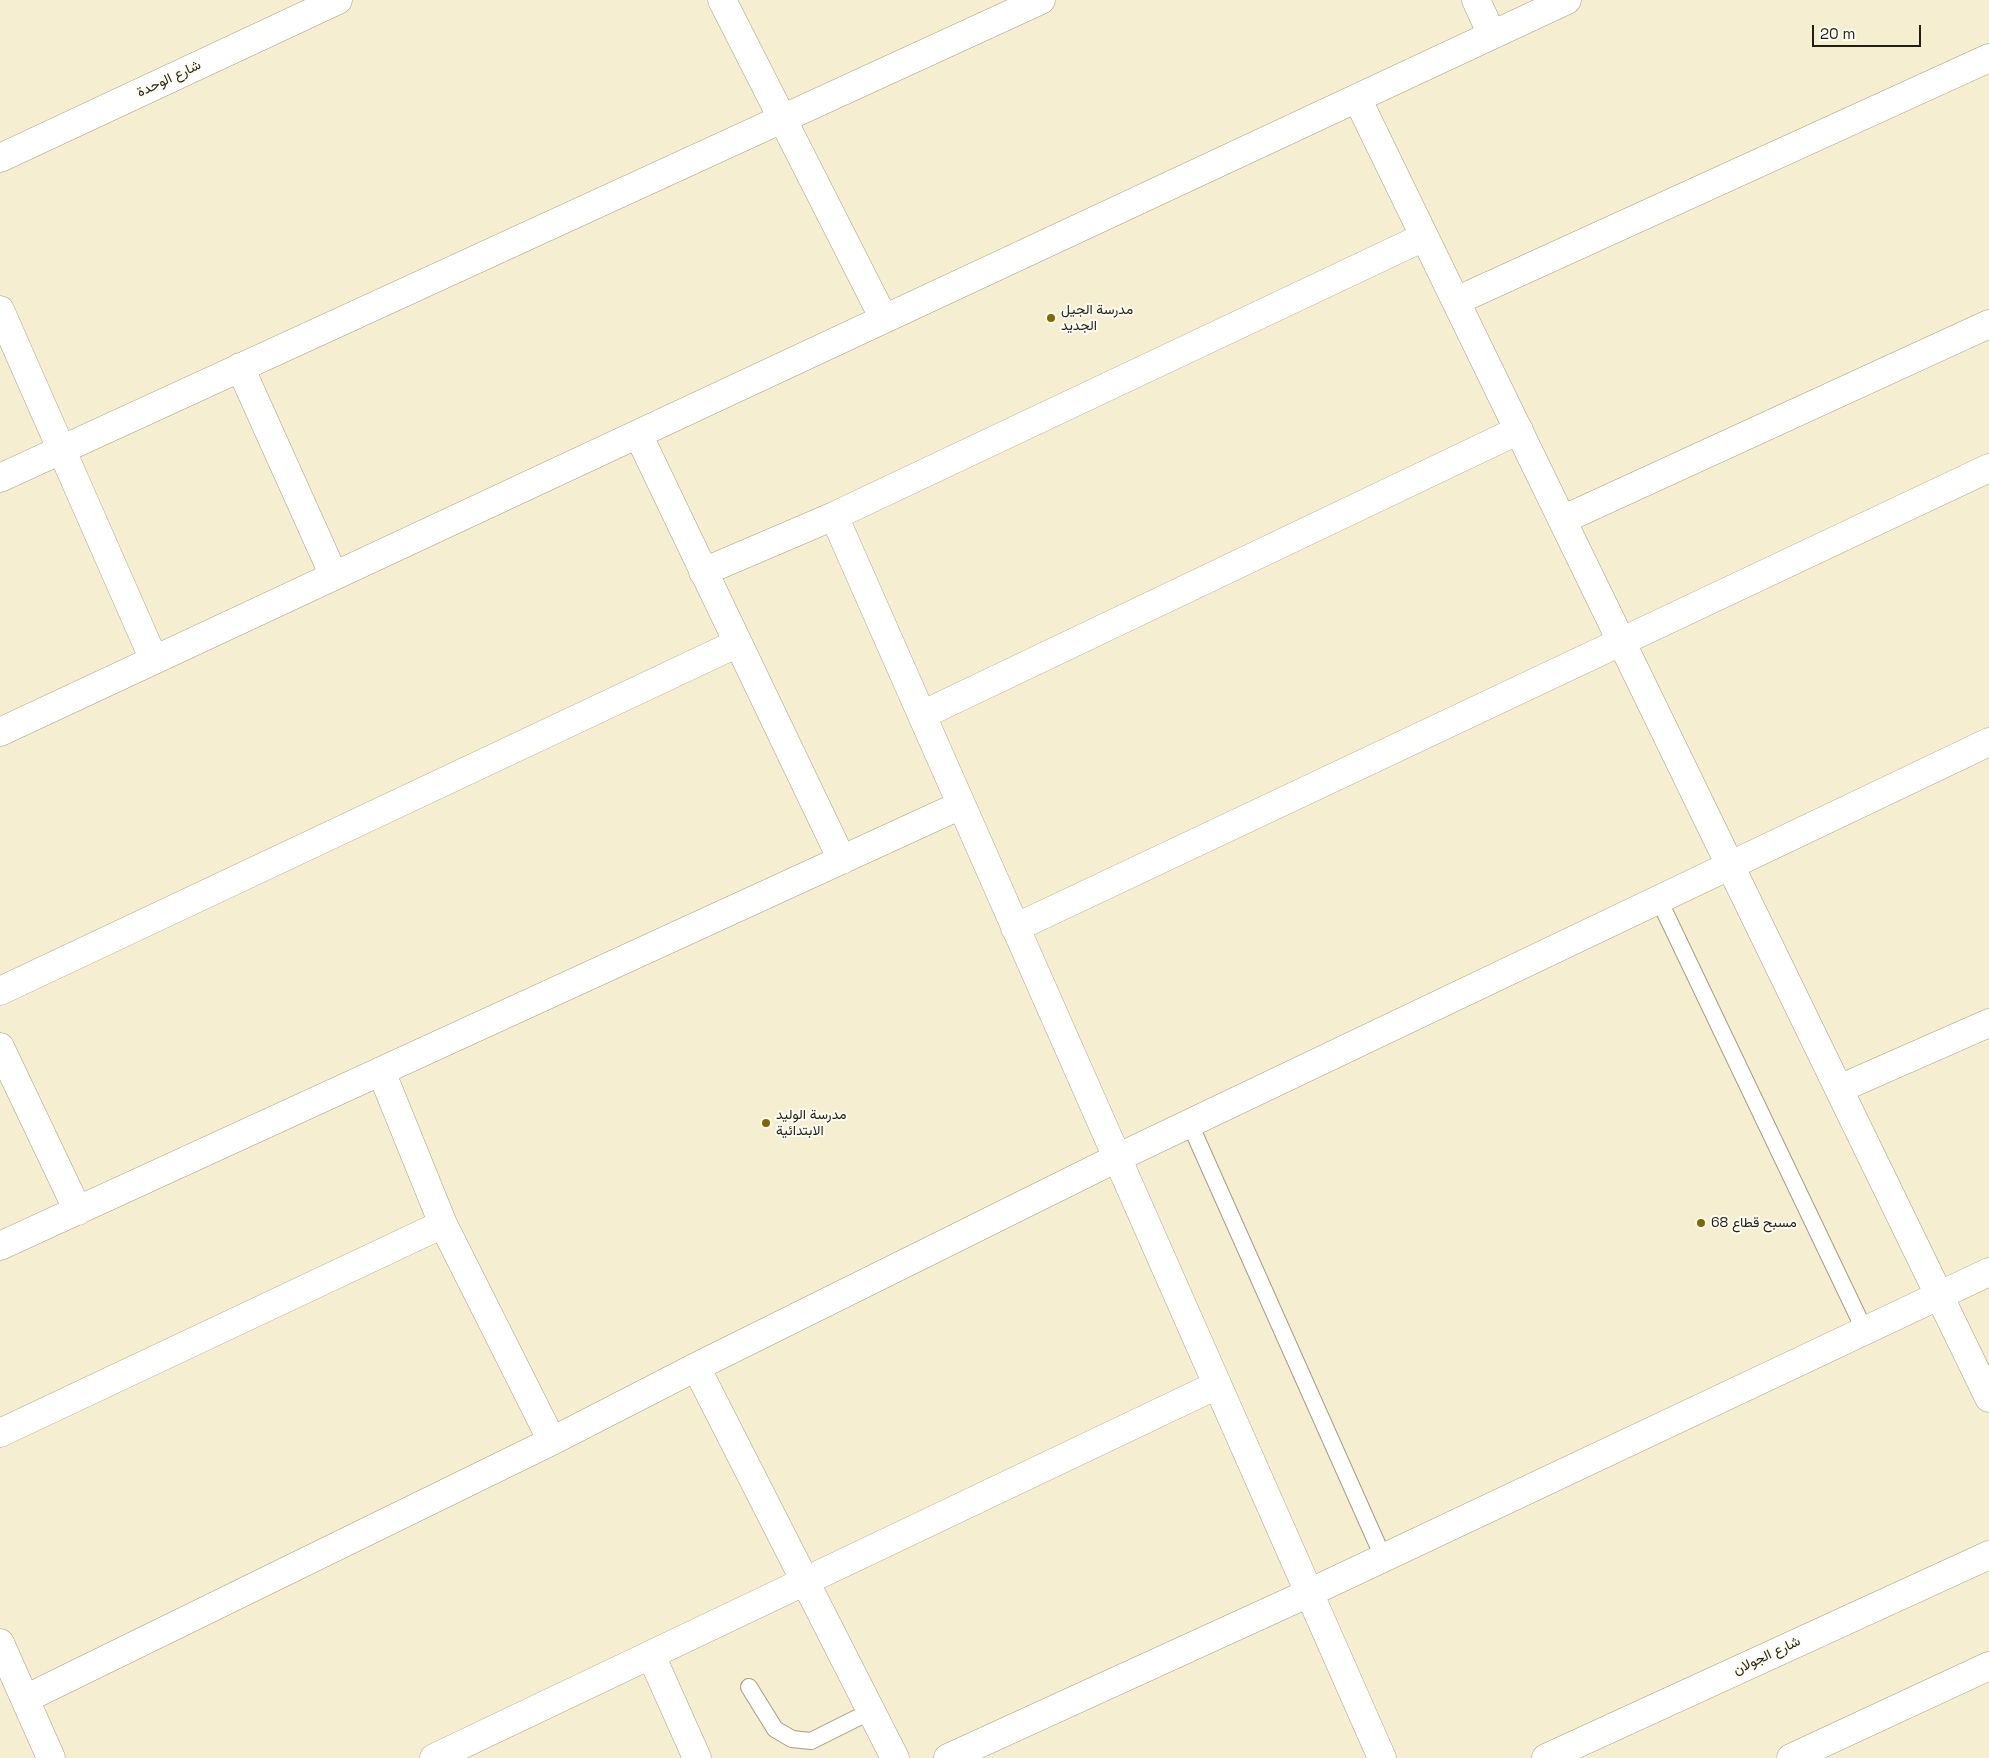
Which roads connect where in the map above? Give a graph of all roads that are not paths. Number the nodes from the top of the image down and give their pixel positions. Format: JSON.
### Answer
{"nodes":[{"id":1,"x":338,"y":0,"type":"edge"},
{"id":2,"x":722,"y":0,"type":"edge"},
{"id":3,"x":1041,"y":0,"type":"edge"},
{"id":4,"x":1476,"y":0,"type":"edge"},
{"id":5,"x":1568,"y":0,"type":"edge"},
{"id":6,"x":1492,"y":35,"type":"junction"},
{"id":7,"x":1989,"y":58,"type":"edge"},
{"id":8,"x":1357,"y":98,"type":"junction"},
{"id":9,"x":782,"y":119,"type":"junction"},
{"id":10,"x":0,"y":158,"type":"edge"},
{"id":11,"x":1424,"y":237,"type":"junction"},
{"id":12,"x":1456,"y":301,"type":"junction"},
{"id":13,"x":0,"y":310,"type":"edge"},
{"id":14,"x":884,"y":319,"type":"junction"},
{"id":15,"x":1989,"y":324,"type":"edge"},
{"id":16,"x":240,"y":368,"type":"junction"},
{"id":17,"x":1519,"y":430,"type":"junction"},
{"id":18,"x":638,"y":434,"type":"junction"},
{"id":19,"x":61,"y":450,"type":"junction"},
{"id":20,"x":1989,"y":468,"type":"edge"},
{"id":21,"x":0,"y":478,"type":"edge"},
{"id":22,"x":834,"y":516,"type":"junction"},
{"id":23,"x":1562,"y":520,"type":"junction"},
{"id":24,"x":703,"y":572,"type":"junction"},
{"id":25,"x":334,"y":576,"type":"junction"},
{"id":26,"x":1621,"y":641,"type":"junction"},
{"id":27,"x":738,"y":643,"type":"junction"},
{"id":28,"x":154,"y":660,"type":"junction"},
{"id":29,"x":922,"y":715,"type":"junction"},
{"id":30,"x":0,"y":732,"type":"edge"},
{"id":31,"x":1989,"y":742,"type":"edge"},
{"id":32,"x":962,"y":805,"type":"junction"},
{"id":33,"x":842,"y":860,"type":"junction"},
{"id":34,"x":1730,"y":865,"type":"junction"},
{"id":35,"x":1659,"y":900,"type":"junction"},
{"id":36,"x":1015,"y":928,"type":"junction"},
{"id":37,"x":0,"y":991,"type":"edge"},
{"id":38,"x":1989,"y":1023,"type":"edge"},
{"id":39,"x":0,"y":1047,"type":"edge"},
{"id":40,"x":381,"y":1072,"type":"junction"},
{"id":41,"x":1839,"y":1089,"type":"junction"},
{"id":42,"x":1190,"y":1124,"type":"junction"},
{"id":43,"x":1117,"y":1158,"type":"junction"},
{"id":44,"x":78,"y":1211,"type":"junction"},
{"id":45,"x":443,"y":1224,"type":"junction"},
{"id":46,"x":0,"y":1246,"type":"edge"},
{"id":47,"x":1989,"y":1272,"type":"edge"},
{"id":48,"x":1939,"y":1294,"type":"junction"},
{"id":49,"x":1864,"y":1330,"type":"junction"},
{"id":50,"x":696,"y":1367,"type":"junction"},
{"id":51,"x":1217,"y":1385,"type":"junction"},
{"id":52,"x":1989,"y":1398,"type":"edge"},
{"id":53,"x":0,"y":1433,"type":"edge"},
{"id":54,"x":552,"y":1441,"type":"junction"},
{"id":55,"x":1989,"y":1555,"type":"edge"},
{"id":56,"x":1383,"y":1557,"type":"junction"},
{"id":57,"x":805,"y":1581,"type":"junction"},
{"id":58,"x":1309,"y":1593,"type":"junction"},
{"id":59,"x":0,"y":1643,"type":"edge"},
{"id":60,"x":651,"y":1655,"type":"junction"},
{"id":61,"x":1989,"y":1666,"type":"edge"},
{"id":62,"x":749,"y":1687,"type":"dead end"},
{"id":63,"x":25,"y":1700,"type":"junction"},
{"id":64,"x":871,"y":1711,"type":"junction"},
{"id":65,"x":51,"y":1758,"type":"edge"},
{"id":66,"x":434,"y":1758,"type":"edge"},
{"id":67,"x":697,"y":1758,"type":"edge"},
{"id":68,"x":895,"y":1758,"type":"edge"},
{"id":69,"x":948,"y":1758,"type":"edge"},
{"id":70,"x":1382,"y":1758,"type":"edge"},
{"id":71,"x":1546,"y":1758,"type":"edge"},
{"id":72,"x":1791,"y":1758,"type":"edge"}],
"edges":[{"from":1,"to":10,"type":"street","name":"شارع الوحدة"},
{"from":2,"to":9,"type":"street"},
{"from":3,"to":9,"type":"street"},
{"from":4,"to":6,"type":"street"},
{"from":5,"to":6,"type":"street"},
{"from":6,"to":8,"type":"street"},
{"from":7,"to":12,"type":"street"},
{"from":8,"to":11,"type":"street"},
{"from":8,"to":14,"type":"street"},
{"from":9,"to":14,"type":"street"},
{"from":9,"to":16,"type":"street"},
{"from":11,"to":12,"type":"street"},
{"from":11,"to":22,"type":"street"},
{"from":12,"to":17,"type":"street"},
{"from":13,"to":19,"type":"street"},
{"from":14,"to":18,"type":"street"},
{"from":15,"to":23,"type":"street"},
{"from":16,"to":19,"type":"street"},
{"from":16,"to":25,"type":"street"},
{"from":17,"to":23,"type":"street"},
{"from":17,"to":29,"type":"street"},
{"from":18,"to":24,"type":"street"},
{"from":18,"to":25,"type":"street"},
{"from":19,"to":21,"type":"street"},
{"from":19,"to":28,"type":"street"},
{"from":20,"to":26,"type":"street"},
{"from":22,"to":24,"type":"street"},
{"from":22,"to":29,"type":"street"},
{"from":23,"to":26,"type":"street"},
{"from":24,"to":27,"type":"street"},
{"from":25,"to":28,"type":"street"},
{"from":26,"to":34,"type":"street"},
{"from":26,"to":36,"type":"street"},
{"from":27,"to":33,"type":"street"},
{"from":27,"to":37,"type":"street"},
{"from":28,"to":30,"type":"street"},
{"from":29,"to":32,"type":"street"},
{"from":31,"to":34,"type":"street"},
{"from":32,"to":33,"type":"street"},
{"from":32,"to":36,"type":"street"},
{"from":33,"to":40,"type":"street"},
{"from":34,"to":35,"type":"street"},
{"from":34,"to":41,"type":"street"},
{"from":35,"to":42,"type":"street"},
{"from":35,"to":49,"type":"lane"},
{"from":36,"to":43,"type":"street"},
{"from":38,"to":41,"type":"street"},
{"from":39,"to":44,"type":"street"},
{"from":40,"to":44,"type":"street"},
{"from":40,"to":45,"type":"street"},
{"from":41,"to":48,"type":"street"},
{"from":42,"to":43,"type":"street"},
{"from":42,"to":56,"type":"lane"},
{"from":43,"to":50,"type":"street"},
{"from":43,"to":51,"type":"street"},
{"from":44,"to":46,"type":"street"},
{"from":45,"to":53,"type":"street"},
{"from":45,"to":54,"type":"street"},
{"from":47,"to":48,"type":"street"},
{"from":48,"to":49,"type":"street"},
{"from":48,"to":52,"type":"street"},
{"from":49,"to":56,"type":"street"},
{"from":50,"to":54,"type":"street"},
{"from":50,"to":57,"type":"street"},
{"from":51,"to":57,"type":"street"},
{"from":51,"to":58,"type":"street"},
{"from":54,"to":63,"type":"street"},
{"from":55,"to":71,"type":"street","name":"شارع الجولان"},
{"from":56,"to":58,"type":"street"},
{"from":57,"to":60,"type":"street"},
{"from":57,"to":64,"type":"street"},
{"from":58,"to":69,"type":"street"},
{"from":58,"to":70,"type":"street"},
{"from":59,"to":63,"type":"street"},
{"from":60,"to":66,"type":"street"},
{"from":60,"to":67,"type":"street"},
{"from":61,"to":72,"type":"street"},
{"from":62,"to":64,"type":"lane"},
{"from":63,"to":65,"type":"street"},
{"from":64,"to":68,"type":"street"}]}
